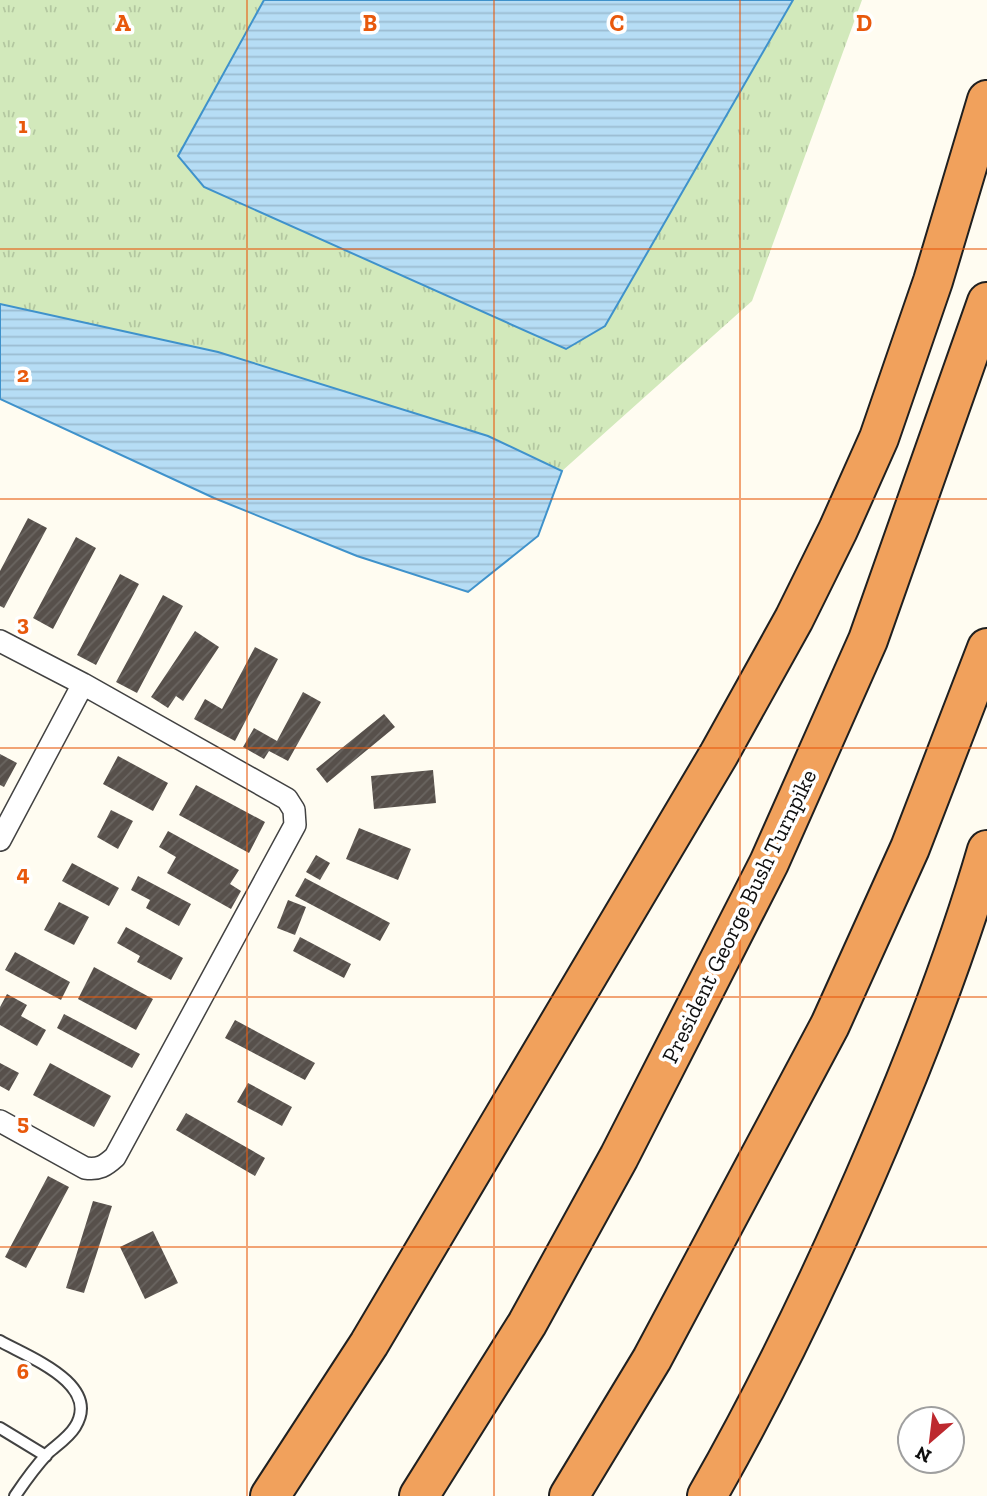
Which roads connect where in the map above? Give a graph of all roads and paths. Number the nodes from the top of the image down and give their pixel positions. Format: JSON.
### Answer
{"nodes":[{"id":1,"x":987,"y":100,"type":"edge"},
{"id":2,"x":987,"y":302,"type":"edge"},
{"id":3,"x":0,"y":641,"type":"edge"},
{"id":4,"x":987,"y":648,"type":"edge"},
{"id":5,"x":83,"y":684,"type":"junction"},
{"id":6,"x":0,"y":840,"type":"edge"},
{"id":7,"x":987,"y":850,"type":"edge"},
{"id":8,"x":0,"y":1121,"type":"edge"},
{"id":9,"x":0,"y":1341,"type":"edge"},
{"id":10,"x":0,"y":1428,"type":"edge"},
{"id":11,"x":46,"y":1456,"type":"junction"},
{"id":12,"x":15,"y":1496,"type":"edge"},
{"id":13,"x":270,"y":1496,"type":"edge"},
{"id":14,"x":419,"y":1496,"type":"edge"},
{"id":15,"x":569,"y":1496,"type":"edge"},
{"id":16,"x":707,"y":1496,"type":"edge"}],
"edges":[{"from":1,"to":13,"type":"highway"},
{"from":2,"to":14,"type":"highway","name":"President George Bush Turnpike"},
{"from":3,"to":5,"type":"street"},
{"from":4,"to":15,"type":"highway"},
{"from":5,"to":6,"type":"street"},
{"from":5,"to":8,"type":"street"},
{"from":7,"to":16,"type":"highway"},
{"from":9,"to":11,"type":"lane"},
{"from":10,"to":11,"type":"lane"},
{"from":11,"to":12,"type":"lane"}]}
